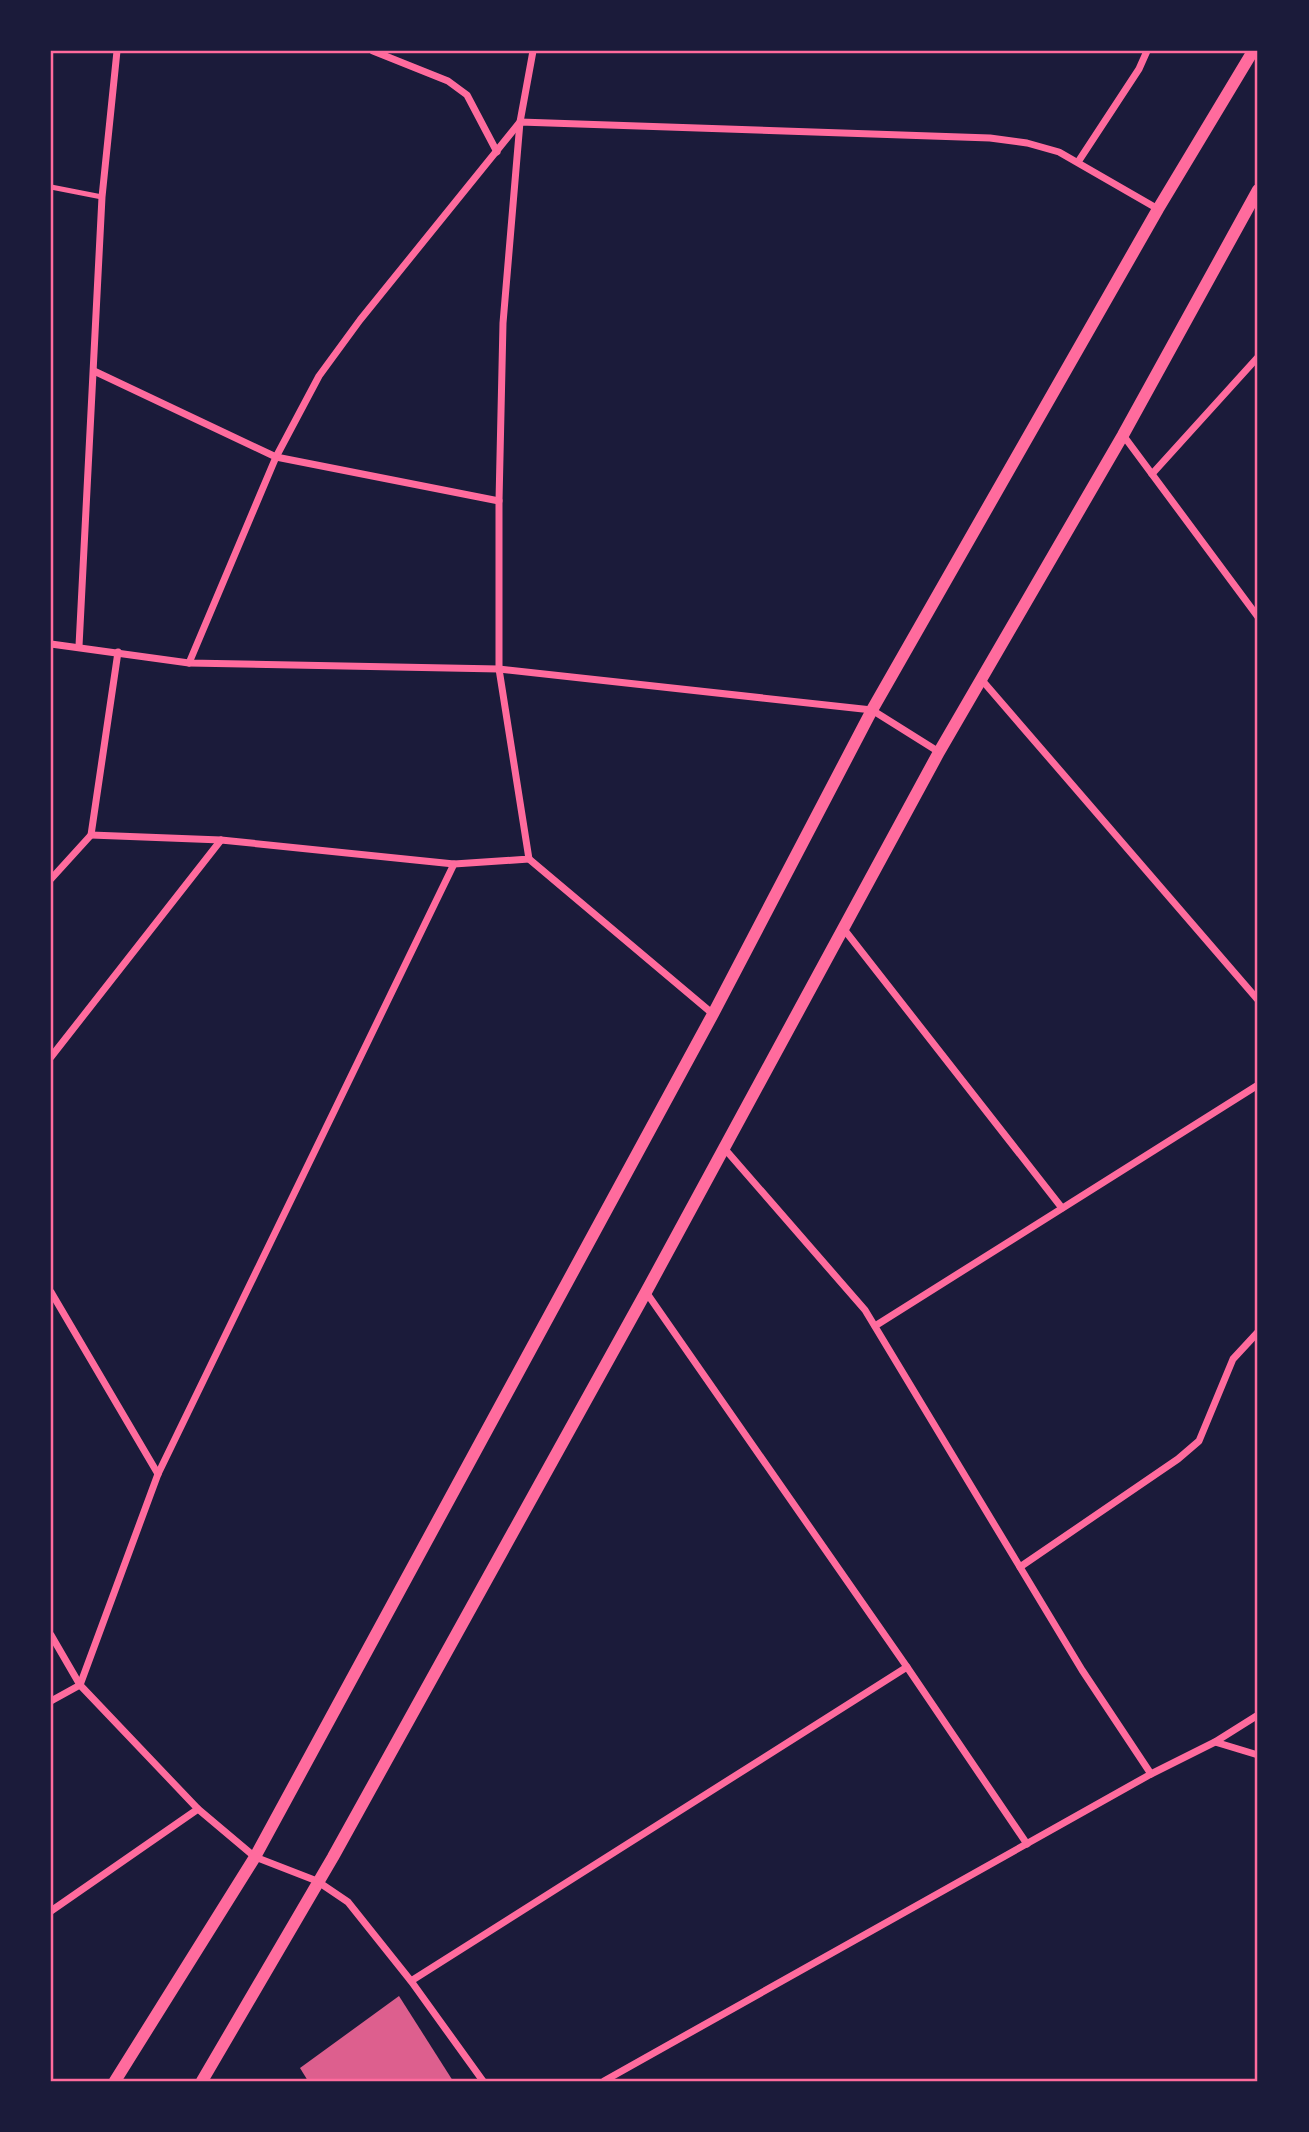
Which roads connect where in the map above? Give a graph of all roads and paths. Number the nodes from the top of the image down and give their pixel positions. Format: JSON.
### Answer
{"nodes":[{"id":1,"x":117,"y":51,"type":"edge"},
{"id":2,"x":373,"y":51,"type":"edge"},
{"id":3,"x":533,"y":51,"type":"edge"},
{"id":4,"x":1147,"y":51,"type":"edge"},
{"id":5,"x":1253,"y":51,"type":"edge"},
{"id":6,"x":520,"y":122,"type":"junction"},
{"id":7,"x":497,"y":152,"type":"junction"},
{"id":8,"x":1077,"y":162,"type":"junction"},
{"id":9,"x":51,"y":187,"type":"edge"},
{"id":10,"x":1258,"y":190,"type":"edge"},
{"id":11,"x":102,"y":197,"type":"junction"},
{"id":12,"x":1158,"y":209,"type":"junction"},
{"id":13,"x":1258,"y":357,"type":"edge"},
{"id":14,"x":94,"y":370,"type":"junction"},
{"id":15,"x":1123,"y":435,"type":"junction"},
{"id":16,"x":276,"y":457,"type":"junction"},
{"id":17,"x":1152,"y":474,"type":"junction"},
{"id":18,"x":499,"y":501,"type":"junction"},
{"id":19,"x":1258,"y":617,"type":"edge"},
{"id":20,"x":51,"y":644,"type":"edge"},
{"id":21,"x":79,"y":646,"type":"junction"},
{"id":22,"x":118,"y":652,"type":"junction"},
{"id":23,"x":189,"y":663,"type":"junction"},
{"id":24,"x":499,"y":669,"type":"junction"},
{"id":25,"x":981,"y":679,"type":"junction"},
{"id":26,"x":873,"y":710,"type":"junction"},
{"id":27,"x":939,"y":752,"type":"junction"},
{"id":28,"x":91,"y":835,"type":"junction"},
{"id":29,"x":220,"y":840,"type":"junction"},
{"id":30,"x":529,"y":859,"type":"junction"},
{"id":31,"x":454,"y":864,"type":"junction"},
{"id":32,"x":51,"y":879,"type":"edge"},
{"id":33,"x":843,"y":928,"type":"junction"},
{"id":34,"x":1258,"y":1000,"type":"edge"},
{"id":35,"x":713,"y":1014,"type":"junction"},
{"id":36,"x":51,"y":1057,"type":"edge"},
{"id":37,"x":1258,"y":1085,"type":"edge"},
{"id":38,"x":724,"y":1147,"type":"junction"},
{"id":39,"x":1062,"y":1208,"type":"junction"},
{"id":40,"x":51,"y":1292,"type":"edge"},
{"id":41,"x":646,"y":1292,"type":"junction"},
{"id":42,"x":875,"y":1326,"type":"junction"},
{"id":43,"x":1258,"y":1332,"type":"edge"},
{"id":44,"x":158,"y":1474,"type":"junction"},
{"id":45,"x":1020,"y":1567,"type":"junction"},
{"id":46,"x":51,"y":1635,"type":"edge"},
{"id":47,"x":907,"y":1667,"type":"junction"},
{"id":48,"x":80,"y":1685,"type":"junction"},
{"id":49,"x":51,"y":1701,"type":"edge"},
{"id":50,"x":1258,"y":1715,"type":"edge"},
{"id":51,"x":1215,"y":1742,"type":"junction"},
{"id":52,"x":1258,"y":1755,"type":"edge"},
{"id":53,"x":1151,"y":1774,"type":"junction"},
{"id":54,"x":198,"y":1809,"type":"junction"},
{"id":55,"x":1027,"y":1844,"type":"junction"},
{"id":56,"x":255,"y":1857,"type":"junction"},
{"id":57,"x":317,"y":1881,"type":"junction"},
{"id":58,"x":51,"y":1911,"type":"edge"},
{"id":59,"x":411,"y":1980,"type":"junction"},
{"id":60,"x":115,"y":2081,"type":"edge"},
{"id":61,"x":202,"y":2081,"type":"edge"},
{"id":62,"x":483,"y":2081,"type":"edge"},
{"id":63,"x":604,"y":2081,"type":"edge"}],
"edges":[{"from":1,"to":11,"type":"street"},
{"from":2,"to":7,"type":"street"},
{"from":3,"to":6,"type":"street"},
{"from":4,"to":8,"type":"street"},
{"from":5,"to":12,"type":"street"},
{"from":6,"to":7,"type":"street"},
{"from":6,"to":8,"type":"street"},
{"from":6,"to":18,"type":"street"},
{"from":7,"to":16,"type":"street"},
{"from":8,"to":12,"type":"street"},
{"from":9,"to":11,"type":"lane"},
{"from":10,"to":15,"type":"street"},
{"from":11,"to":14,"type":"street"},
{"from":12,"to":26,"type":"street"},
{"from":13,"to":17,"type":"street"},
{"from":14,"to":16,"type":"street"},
{"from":14,"to":21,"type":"street"},
{"from":15,"to":17,"type":"street"},
{"from":15,"to":25,"type":"street"},
{"from":16,"to":18,"type":"street"},
{"from":16,"to":23,"type":"street"},
{"from":17,"to":19,"type":"street"},
{"from":18,"to":24,"type":"street"},
{"from":20,"to":21,"type":"street"},
{"from":21,"to":22,"type":"street"},
{"from":22,"to":23,"type":"street"},
{"from":22,"to":28,"type":"street"},
{"from":23,"to":24,"type":"street"},
{"from":24,"to":26,"type":"street"},
{"from":24,"to":30,"type":"street"},
{"from":25,"to":27,"type":"street"},
{"from":25,"to":34,"type":"street"},
{"from":26,"to":27,"type":"street"},
{"from":26,"to":35,"type":"street"},
{"from":27,"to":33,"type":"street"},
{"from":28,"to":29,"type":"street"},
{"from":28,"to":32,"type":"street"},
{"from":29,"to":31,"type":"street"},
{"from":29,"to":36,"type":"street"},
{"from":30,"to":31,"type":"street"},
{"from":30,"to":35,"type":"street"},
{"from":31,"to":44,"type":"street"},
{"from":33,"to":38,"type":"street"},
{"from":33,"to":39,"type":"street"},
{"from":35,"to":56,"type":"street"},
{"from":37,"to":39,"type":"street"},
{"from":38,"to":41,"type":"street"},
{"from":38,"to":42,"type":"street"},
{"from":39,"to":42,"type":"street"},
{"from":40,"to":44,"type":"street"},
{"from":41,"to":47,"type":"street"},
{"from":41,"to":57,"type":"street"},
{"from":42,"to":45,"type":"street"},
{"from":43,"to":45,"type":"street"},
{"from":44,"to":48,"type":"street"},
{"from":45,"to":53,"type":"street"},
{"from":46,"to":48,"type":"street"},
{"from":47,"to":55,"type":"street"},
{"from":47,"to":59,"type":"street"},
{"from":48,"to":49,"type":"street"},
{"from":48,"to":54,"type":"street"},
{"from":50,"to":51,"type":"street"},
{"from":51,"to":52,"type":"street"},
{"from":51,"to":53,"type":"street"},
{"from":53,"to":55,"type":"street"},
{"from":54,"to":56,"type":"street"},
{"from":54,"to":58,"type":"street"},
{"from":55,"to":63,"type":"street"},
{"from":56,"to":57,"type":"street"},
{"from":56,"to":60,"type":"street"},
{"from":57,"to":59,"type":"street"},
{"from":57,"to":61,"type":"street"},
{"from":59,"to":62,"type":"street"}]}
